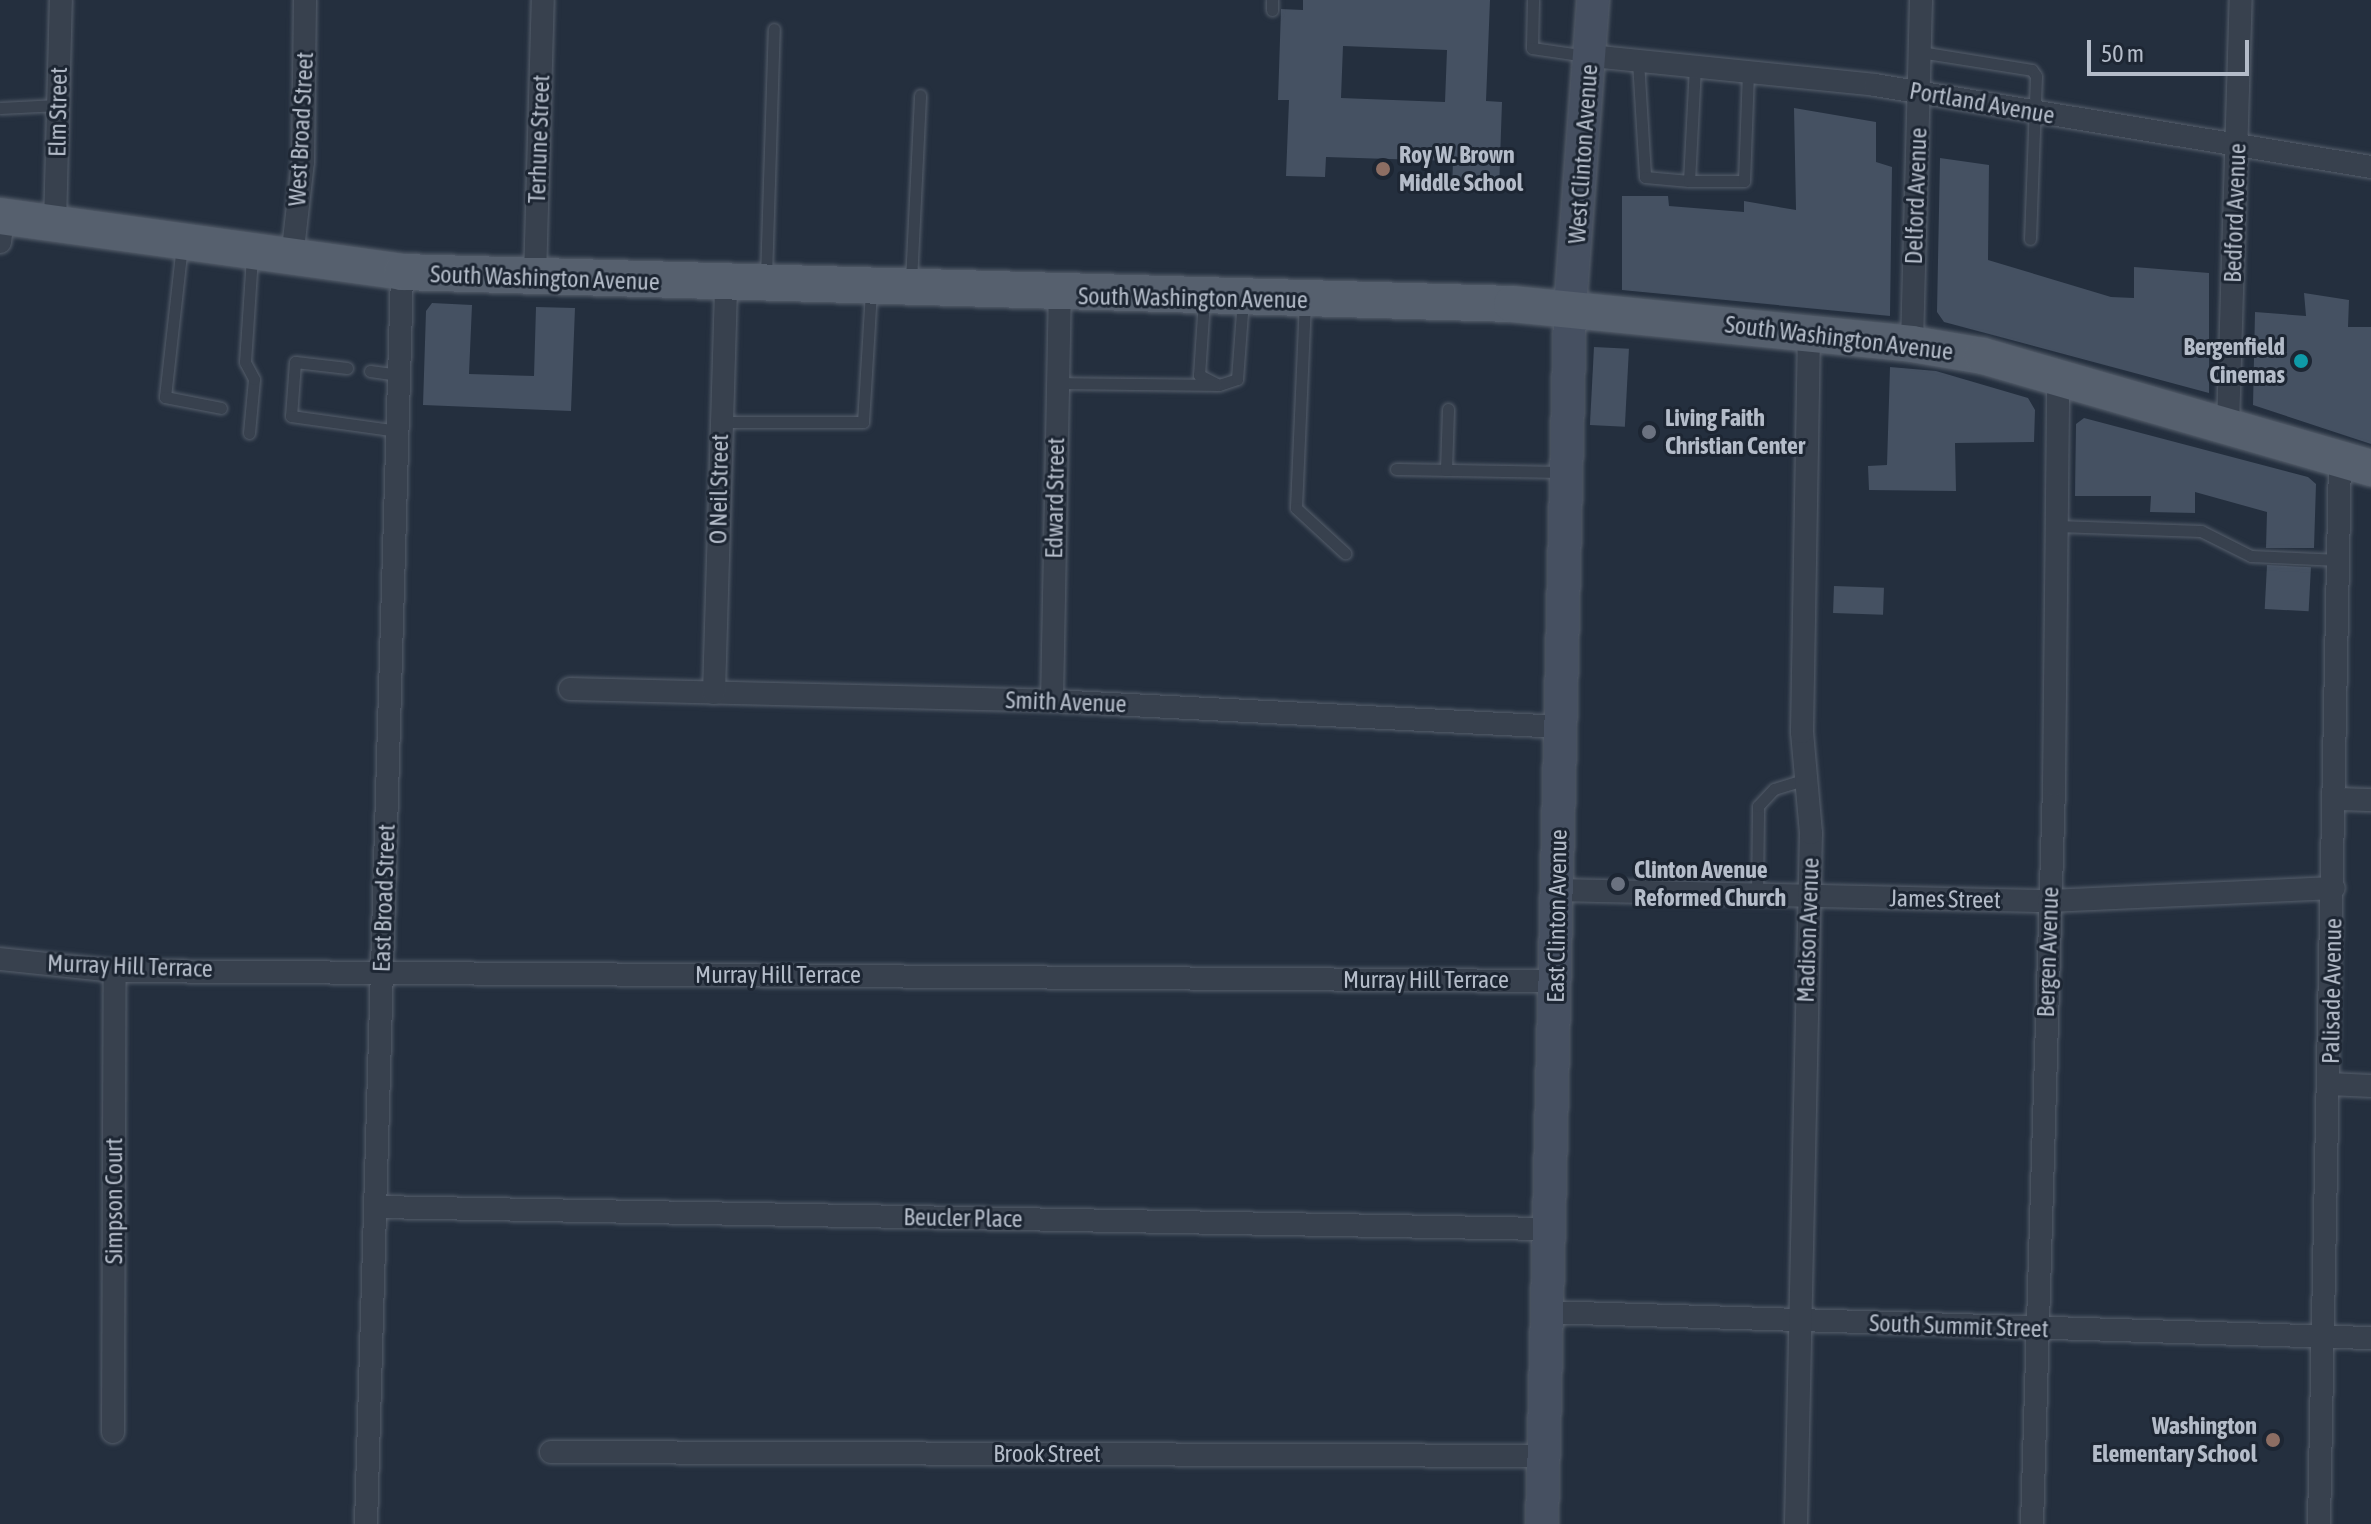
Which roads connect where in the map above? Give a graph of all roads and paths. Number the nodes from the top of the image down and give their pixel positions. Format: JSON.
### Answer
{"nodes":[{"id":1,"x":61,"y":0,"type":"edge"},
{"id":2,"x":305,"y":0,"type":"edge"},
{"id":3,"x":543,"y":0,"type":"edge"},
{"id":4,"x":1533,"y":0,"type":"edge"},
{"id":5,"x":1593,"y":0,"type":"edge"},
{"id":6,"x":1921,"y":0,"type":"edge"},
{"id":7,"x":2241,"y":0,"type":"edge"},
{"id":8,"x":774,"y":29,"type":"dead end"},
{"id":9,"x":1920,"y":52,"type":"junction"},
{"id":10,"x":1591,"y":56,"type":"junction"},
{"id":11,"x":1638,"y":61,"type":"junction"},
{"id":12,"x":1695,"y":67,"type":"junction"},
{"id":13,"x":1748,"y":72,"type":"junction"},
{"id":14,"x":1920,"y":93,"type":"junction"},
{"id":15,"x":920,"y":95,"type":"dead end"},
{"id":16,"x":58,"y":105,"type":"junction"},
{"id":17,"x":0,"y":108,"type":"edge"},
{"id":18,"x":2033,"y":112,"type":"junction"},
{"id":19,"x":2238,"y":147,"type":"junction"},
{"id":20,"x":2371,"y":167,"type":"edge"},
{"id":21,"x":1689,"y":181,"type":"junction"},
{"id":22,"x":55,"y":224,"type":"junction"},
{"id":23,"x":1,"y":225,"type":"edge"},
{"id":24,"x":2030,"y":239,"type":"dead end"},
{"id":25,"x":182,"y":242,"type":"junction"},
{"id":26,"x":253,"y":252,"type":"junction"},
{"id":27,"x":292,"y":258,"type":"junction"},
{"id":28,"x":402,"y":272,"type":"junction"},
{"id":29,"x":535,"y":278,"type":"junction"},
{"id":30,"x":726,"y":285,"type":"junction"},
{"id":31,"x":766,"y":285,"type":"junction"},
{"id":32,"x":871,"y":289,"type":"junction"},
{"id":33,"x":910,"y":290,"type":"junction"},
{"id":34,"x":1060,"y":295,"type":"junction"},
{"id":35,"x":1204,"y":299,"type":"junction"},
{"id":36,"x":1243,"y":300,"type":"junction"},
{"id":37,"x":1305,"y":301,"type":"junction"},
{"id":38,"x":1570,"y":308,"type":"junction"},
{"id":39,"x":1809,"y":336,"type":"junction"},
{"id":40,"x":1912,"y":344,"type":"junction"},
{"id":41,"x":347,"y":368,"type":"dead end"},
{"id":42,"x":370,"y":371,"type":"dead end"},
{"id":43,"x":399,"y":375,"type":"junction"},
{"id":44,"x":2058,"y":379,"type":"junction"},
{"id":45,"x":1057,"y":383,"type":"junction"},
{"id":46,"x":1219,"y":385,"type":"junction"},
{"id":47,"x":221,"y":408,"type":"dead end"},
{"id":48,"x":1448,"y":409,"type":"dead end"},
{"id":49,"x":720,"y":422,"type":"junction"},
{"id":50,"x":2228,"y":426,"type":"junction"},
{"id":51,"x":398,"y":431,"type":"junction"},
{"id":52,"x":249,"y":433,"type":"dead end"},
{"id":53,"x":2356,"y":463,"type":"edge"},
{"id":54,"x":1396,"y":469,"type":"dead end"},
{"id":55,"x":1446,"y":470,"type":"junction"},
{"id":56,"x":1566,"y":473,"type":"junction"},
{"id":57,"x":2057,"y":526,"type":"junction"},
{"id":58,"x":1345,"y":553,"type":"dead end"},
{"id":59,"x":2339,"y":560,"type":"junction"},
{"id":60,"x":570,"y":689,"type":"dead end"},
{"id":61,"x":714,"y":693,"type":"junction"},
{"id":62,"x":1052,"y":701,"type":"junction"},
{"id":63,"x":1561,"y":727,"type":"junction"},
{"id":64,"x":1806,"y":779,"type":"junction"},
{"id":65,"x":2336,"y":799,"type":"junction"},
{"id":66,"x":2371,"y":800,"type":"edge"},
{"id":67,"x":2334,"y":888,"type":"junction"},
{"id":68,"x":1557,"y":890,"type":"junction"},
{"id":69,"x":1757,"y":894,"type":"junction"},
{"id":70,"x":1808,"y":895,"type":"junction"},
{"id":71,"x":2049,"y":901,"type":"junction"},
{"id":72,"x":0,"y":959,"type":"edge"},
{"id":73,"x":115,"y":971,"type":"junction"},
{"id":74,"x":382,"y":972,"type":"junction"},
{"id":75,"x":1556,"y":981,"type":"junction"},
{"id":76,"x":2330,"y":1084,"type":"junction"},
{"id":77,"x":2371,"y":1086,"type":"edge"},
{"id":78,"x":377,"y":1207,"type":"junction"},
{"id":79,"x":1548,"y":1229,"type":"junction"},
{"id":80,"x":1546,"y":1312,"type":"junction"},
{"id":81,"x":1799,"y":1321,"type":"junction"},
{"id":82,"x":2038,"y":1329,"type":"junction"},
{"id":83,"x":2322,"y":1337,"type":"junction"},
{"id":84,"x":2371,"y":1338,"type":"edge"},
{"id":85,"x":113,"y":1432,"type":"dead end"},
{"id":86,"x":551,"y":1452,"type":"dead end"},
{"id":87,"x":1542,"y":1456,"type":"junction"},
{"id":88,"x":366,"y":1524,"type":"edge"},
{"id":89,"x":1542,"y":1524,"type":"edge"},
{"id":90,"x":1796,"y":1524,"type":"edge"},
{"id":91,"x":2032,"y":1524,"type":"edge"},
{"id":92,"x":2319,"y":1524,"type":"edge"}],
"edges":[{"from":1,"to":16,"type":"street","name":"Elm Street"},
{"from":2,"to":27,"type":"street","name":"West Broad Street"},
{"from":3,"to":29,"type":"street","name":"Terhune Street"},
{"from":4,"to":10,"type":"lane"},
{"from":5,"to":10,"type":"street","name":"West Clinton Avenue"},
{"from":6,"to":9,"type":"street","name":"Delford Avenue"},
{"from":7,"to":19,"type":"street","name":"Bedford Avenue"},
{"from":8,"to":31,"type":"lane"},
{"from":9,"to":14,"type":"street","name":"Delford Avenue"},
{"from":9,"to":18,"type":"lane"},
{"from":10,"to":11,"type":"street","name":"Portland Avenue"},
{"from":10,"to":38,"type":"street","name":"West Clinton Avenue"},
{"from":11,"to":12,"type":"street","name":"Portland Avenue"},
{"from":11,"to":21,"type":"lane"},
{"from":12,"to":13,"type":"street","name":"Portland Avenue"},
{"from":12,"to":21,"type":"lane"},
{"from":13,"to":14,"type":"street","name":"Portland Avenue"},
{"from":13,"to":21,"type":"lane"},
{"from":14,"to":18,"type":"street","name":"Portland Avenue"},
{"from":14,"to":40,"type":"street","name":"Delford Avenue"},
{"from":15,"to":33,"type":"lane"},
{"from":16,"to":17,"type":"lane"},
{"from":16,"to":22,"type":"street","name":"Elm Street"},
{"from":18,"to":19,"type":"street","name":"Portland Avenue"},
{"from":18,"to":24,"type":"lane"},
{"from":19,"to":20,"type":"street","name":"Portland Avenue"},
{"from":19,"to":50,"type":"street","name":"Bedford Avenue"},
{"from":22,"to":23,"type":"main road","name":"South Washington Avenue"},
{"from":22,"to":25,"type":"main road","name":"South Washington Avenue"},
{"from":25,"to":26,"type":"main road","name":"South Washington Avenue"},
{"from":25,"to":47,"type":"lane"},
{"from":26,"to":27,"type":"main road","name":"South Washington Avenue"},
{"from":26,"to":52,"type":"lane"},
{"from":27,"to":28,"type":"main road","name":"South Washington Avenue"},
{"from":28,"to":29,"type":"main road","name":"South Washington Avenue"},
{"from":28,"to":43,"type":"street","name":"East Broad Street"},
{"from":29,"to":30,"type":"main road","name":"South Washington Avenue"},
{"from":30,"to":31,"type":"main road","name":"South Washington Avenue"},
{"from":30,"to":49,"type":"street","name":"O Neil Street"},
{"from":31,"to":32,"type":"main road","name":"South Washington Avenue"},
{"from":32,"to":33,"type":"main road","name":"South Washington Avenue"},
{"from":32,"to":49,"type":"lane"},
{"from":33,"to":34,"type":"main road","name":"South Washington Avenue"},
{"from":34,"to":35,"type":"main road","name":"South Washington Avenue"},
{"from":34,"to":45,"type":"street","name":"Edward Street"},
{"from":35,"to":36,"type":"main road","name":"South Washington Avenue"},
{"from":35,"to":46,"type":"lane"},
{"from":36,"to":37,"type":"main road","name":"South Washington Avenue"},
{"from":36,"to":46,"type":"lane"},
{"from":37,"to":38,"type":"main road","name":"South Washington Avenue"},
{"from":37,"to":58,"type":"lane"},
{"from":38,"to":39,"type":"main road","name":"South Washington Avenue"},
{"from":38,"to":56,"type":"street","name":"East Clinton Avenue"},
{"from":39,"to":40,"type":"main road","name":"South Washington Avenue"},
{"from":39,"to":64,"type":"street","name":"Madison Avenue"},
{"from":40,"to":44,"type":"main road","name":"South Washington Avenue"},
{"from":41,"to":51,"type":"lane"},
{"from":42,"to":43,"type":"lane"},
{"from":43,"to":51,"type":"street","name":"East Broad Street"},
{"from":44,"to":50,"type":"main road","name":"South Washington Avenue"},
{"from":44,"to":57,"type":"street","name":"Bergen Avenue"},
{"from":45,"to":46,"type":"lane"},
{"from":45,"to":62,"type":"street","name":"Edward Street"},
{"from":48,"to":55,"type":"lane"},
{"from":49,"to":61,"type":"street","name":"O Neil Street"},
{"from":50,"to":53,"type":"main road","name":"South Washington Avenue"},
{"from":51,"to":74,"type":"street","name":"East Broad Street"},
{"from":53,"to":59,"type":"street","name":"Palisade Avenue"},
{"from":54,"to":55,"type":"lane"},
{"from":55,"to":56,"type":"lane"},
{"from":56,"to":63,"type":"street","name":"East Clinton Avenue"},
{"from":57,"to":59,"type":"lane"},
{"from":57,"to":71,"type":"street","name":"Bergen Avenue"},
{"from":59,"to":65,"type":"street","name":"Palisade Avenue"},
{"from":60,"to":61,"type":"street","name":"Smith Avenue"},
{"from":61,"to":62,"type":"street","name":"Smith Avenue"},
{"from":62,"to":63,"type":"street","name":"Smith Avenue"},
{"from":63,"to":68,"type":"street","name":"East Clinton Avenue"},
{"from":64,"to":69,"type":"lane"},
{"from":64,"to":70,"type":"street","name":"Madison Avenue"},
{"from":65,"to":66,"type":"street"},
{"from":65,"to":67,"type":"street","name":"Palisade Avenue"},
{"from":67,"to":71,"type":"street","name":"James Street"},
{"from":67,"to":76,"type":"street","name":"Palisade Avenue"},
{"from":68,"to":69,"type":"street","name":"James Street"},
{"from":68,"to":75,"type":"street","name":"East Clinton Avenue"},
{"from":69,"to":70,"type":"street","name":"James Street"},
{"from":70,"to":71,"type":"street","name":"James Street"},
{"from":70,"to":81,"type":"street","name":"Madison Avenue"},
{"from":71,"to":82,"type":"street","name":"Bergen Avenue"},
{"from":72,"to":73,"type":"street","name":"Murray Hill Terrace"},
{"from":73,"to":74,"type":"street","name":"Murray Hill Terrace"},
{"from":73,"to":85,"type":"street","name":"Simpson Court"},
{"from":74,"to":75,"type":"street","name":"Murray Hill Terrace"},
{"from":74,"to":78,"type":"street","name":"East Broad Street"},
{"from":75,"to":79,"type":"street","name":"East Clinton Avenue"},
{"from":76,"to":77,"type":"street"},
{"from":76,"to":83,"type":"street","name":"Palisade Avenue"},
{"from":78,"to":79,"type":"street","name":"Beucler Place"},
{"from":78,"to":88,"type":"street","name":"East Broad Street"},
{"from":79,"to":80,"type":"street","name":"East Clinton Avenue"},
{"from":80,"to":81,"type":"street","name":"South Summit Street"},
{"from":80,"to":87,"type":"street","name":"East Clinton Avenue"},
{"from":81,"to":82,"type":"street","name":"South Summit Street"},
{"from":81,"to":90,"type":"street","name":"Madison Avenue"},
{"from":82,"to":83,"type":"street","name":"South Summit Street"},
{"from":82,"to":91,"type":"street","name":"Bergen Avenue"},
{"from":83,"to":84,"type":"street","name":"South Summit Street"},
{"from":83,"to":92,"type":"street","name":"Palisade Avenue"},
{"from":86,"to":87,"type":"street","name":"Brook Street"},
{"from":87,"to":89,"type":"street","name":"East Clinton Avenue"}]}
